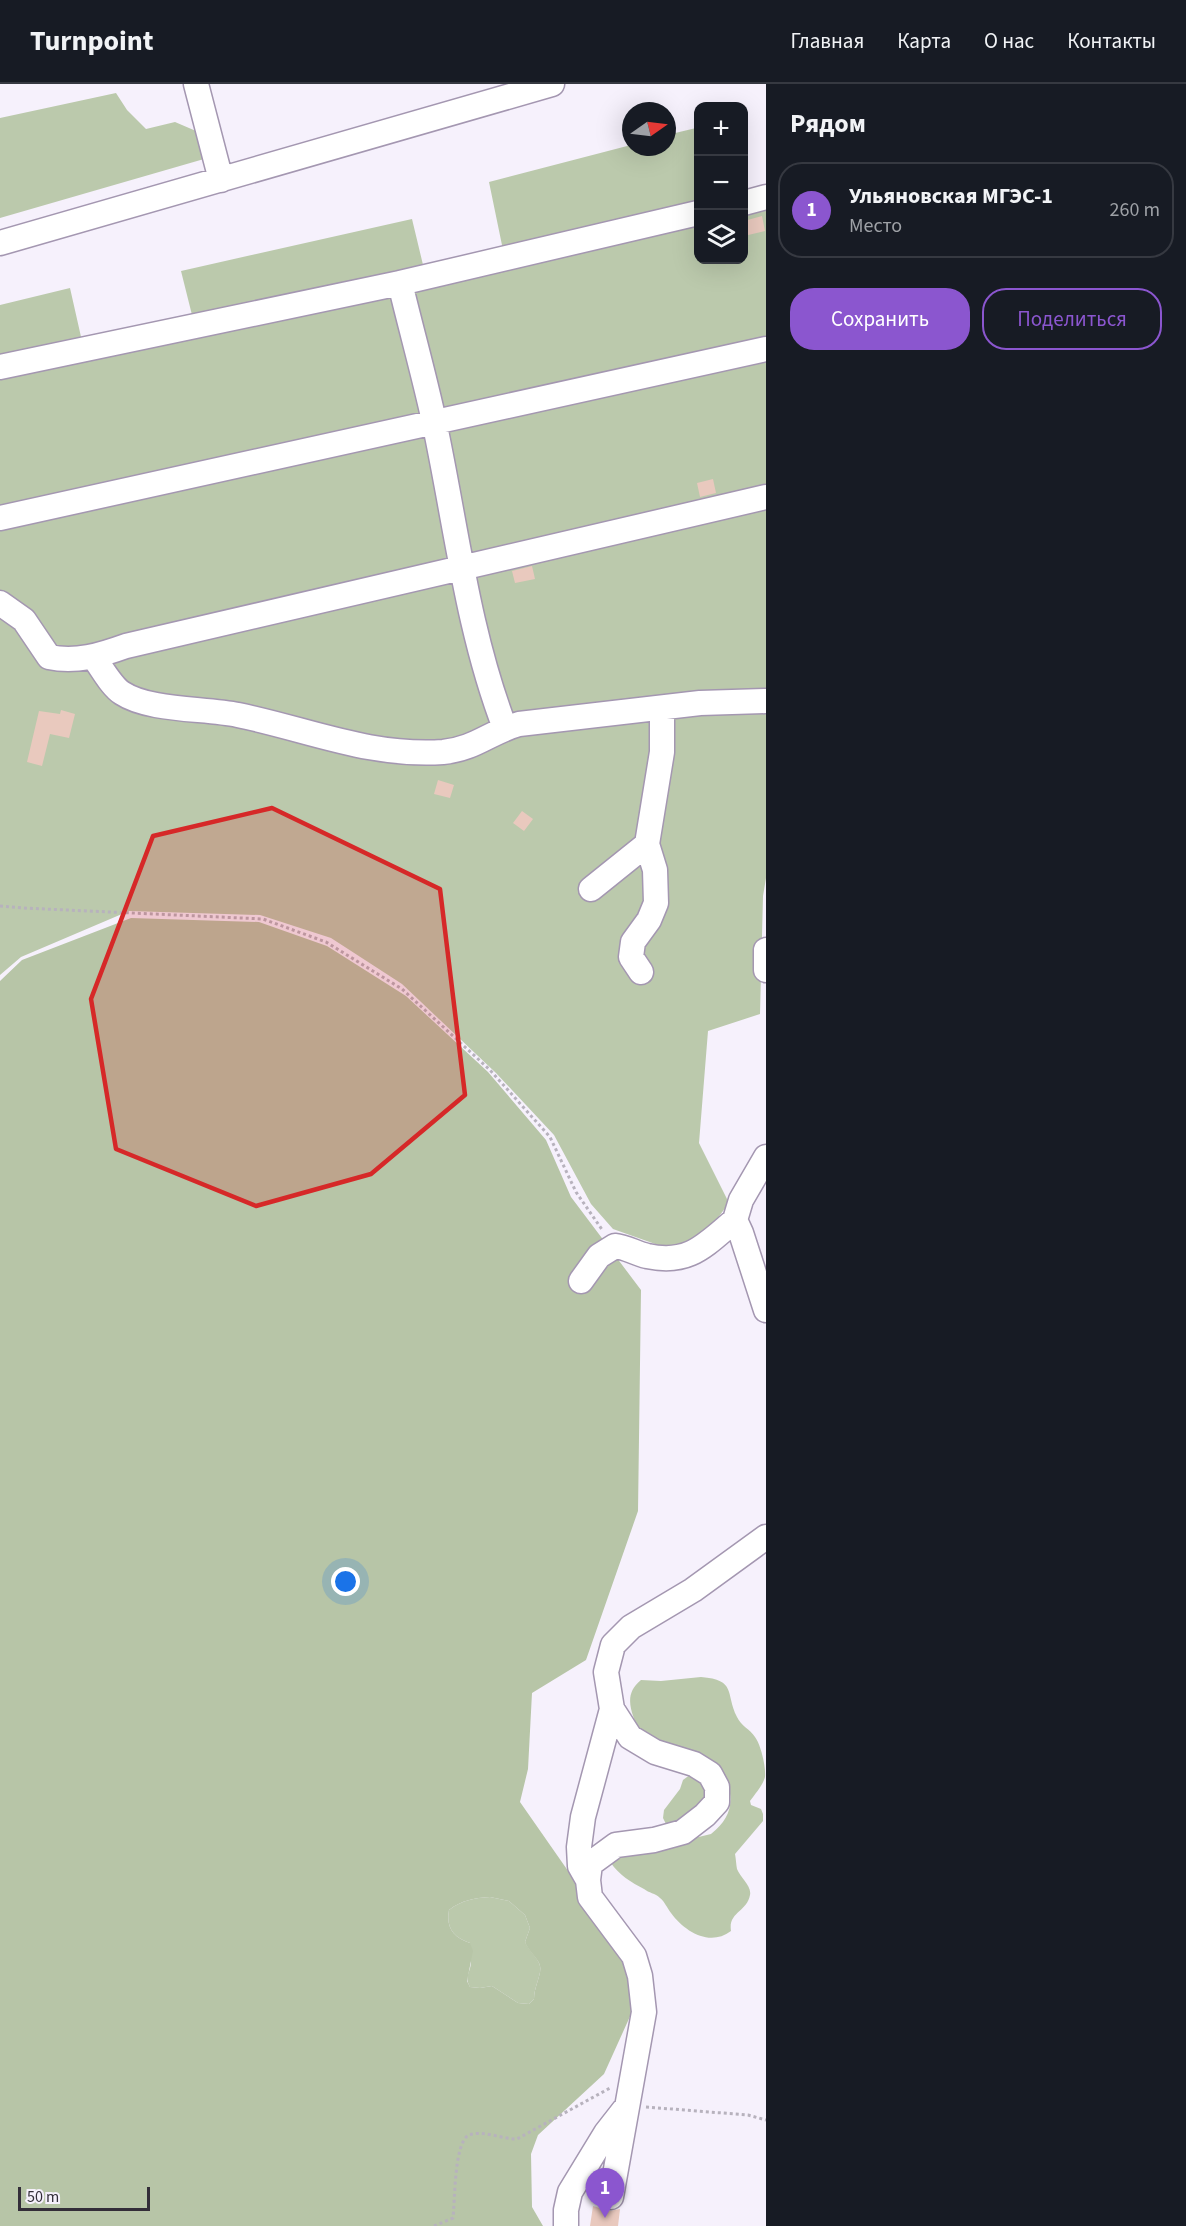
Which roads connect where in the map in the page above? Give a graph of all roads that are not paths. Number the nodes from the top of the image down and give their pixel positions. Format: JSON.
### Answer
{"nodes":[{"id":1,"x":552,"y":84,"type":"edge"},
{"id":2,"x":198,"y":85,"type":"edge"},
{"id":3,"x":221,"y":180,"type":"junction"},
{"id":4,"x":766,"y":197,"type":"edge"},
{"id":5,"x":748,"y":201,"type":"edge"},
{"id":6,"x":694,"y":214,"type":"edge"},
{"id":7,"x":0,"y":243,"type":"edge"},
{"id":8,"x":400,"y":283,"type":"junction"},
{"id":9,"x":766,"y":349,"type":"edge"},
{"id":10,"x":0,"y":367,"type":"edge"},
{"id":11,"x":434,"y":421,"type":"junction"},
{"id":12,"x":766,"y":497,"type":"edge"},
{"id":13,"x":0,"y":518,"type":"edge"},
{"id":14,"x":460,"y":567,"type":"junction"},
{"id":15,"x":0,"y":603,"type":"edge"},
{"id":16,"x":94,"y":658,"type":"junction"},
{"id":17,"x":766,"y":701,"type":"edge"},
{"id":18,"x":662,"y":709,"type":"junction"},
{"id":19,"x":505,"y":728,"type":"junction"},
{"id":20,"x":647,"y":844,"type":"junction"},
{"id":21,"x":591,"y":889,"type":"dead end"},
{"id":22,"x":766,"y":950,"type":"edge"},
{"id":23,"x":766,"y":970,"type":"edge"},
{"id":24,"x":641,"y":972,"type":"dead end"},
{"id":25,"x":766,"y":1157,"type":"edge"},
{"id":26,"x":735,"y":1220,"type":"junction"},
{"id":27,"x":581,"y":1281,"type":"dead end"},
{"id":28,"x":766,"y":1310,"type":"edge"},
{"id":29,"x":766,"y":1537,"type":"edge"},
{"id":30,"x":612,"y":1709,"type":"junction"},
{"id":31,"x":588,"y":1880,"type":"junction"},
{"id":32,"x":627,"y":2106,"type":"junction"},
{"id":33,"x":611,"y":2197,"type":"dead end"},
{"id":34,"x":566,"y":2226,"type":"edge"}],
"edges":[{"from":1,"to":3,"type":"street"},
{"from":2,"to":3,"type":"street"},
{"from":3,"to":7,"type":"street"},
{"from":4,"to":5,"type":"street"},
{"from":6,"to":8,"type":"street"},
{"from":8,"to":10,"type":"street"},
{"from":8,"to":11,"type":"street"},
{"from":9,"to":11,"type":"street"},
{"from":11,"to":13,"type":"street"},
{"from":11,"to":14,"type":"street"},
{"from":12,"to":14,"type":"street"},
{"from":14,"to":16,"type":"street"},
{"from":14,"to":19,"type":"street"},
{"from":15,"to":16,"type":"street"},
{"from":16,"to":19,"type":"street"},
{"from":17,"to":18,"type":"street"},
{"from":18,"to":19,"type":"street"},
{"from":18,"to":20,"type":"street"},
{"from":20,"to":21,"type":"street"},
{"from":20,"to":24,"type":"street"},
{"from":22,"to":23,"type":"street"},
{"from":25,"to":26,"type":"street"},
{"from":26,"to":27,"type":"street"},
{"from":26,"to":28,"type":"street"},
{"from":29,"to":30,"type":"street"},
{"from":30,"to":31,"type":"street"},
{"from":30,"to":31,"type":"street"},
{"from":31,"to":32,"type":"street"},
{"from":32,"to":33,"type":"street"},
{"from":32,"to":34,"type":"street"}]}
